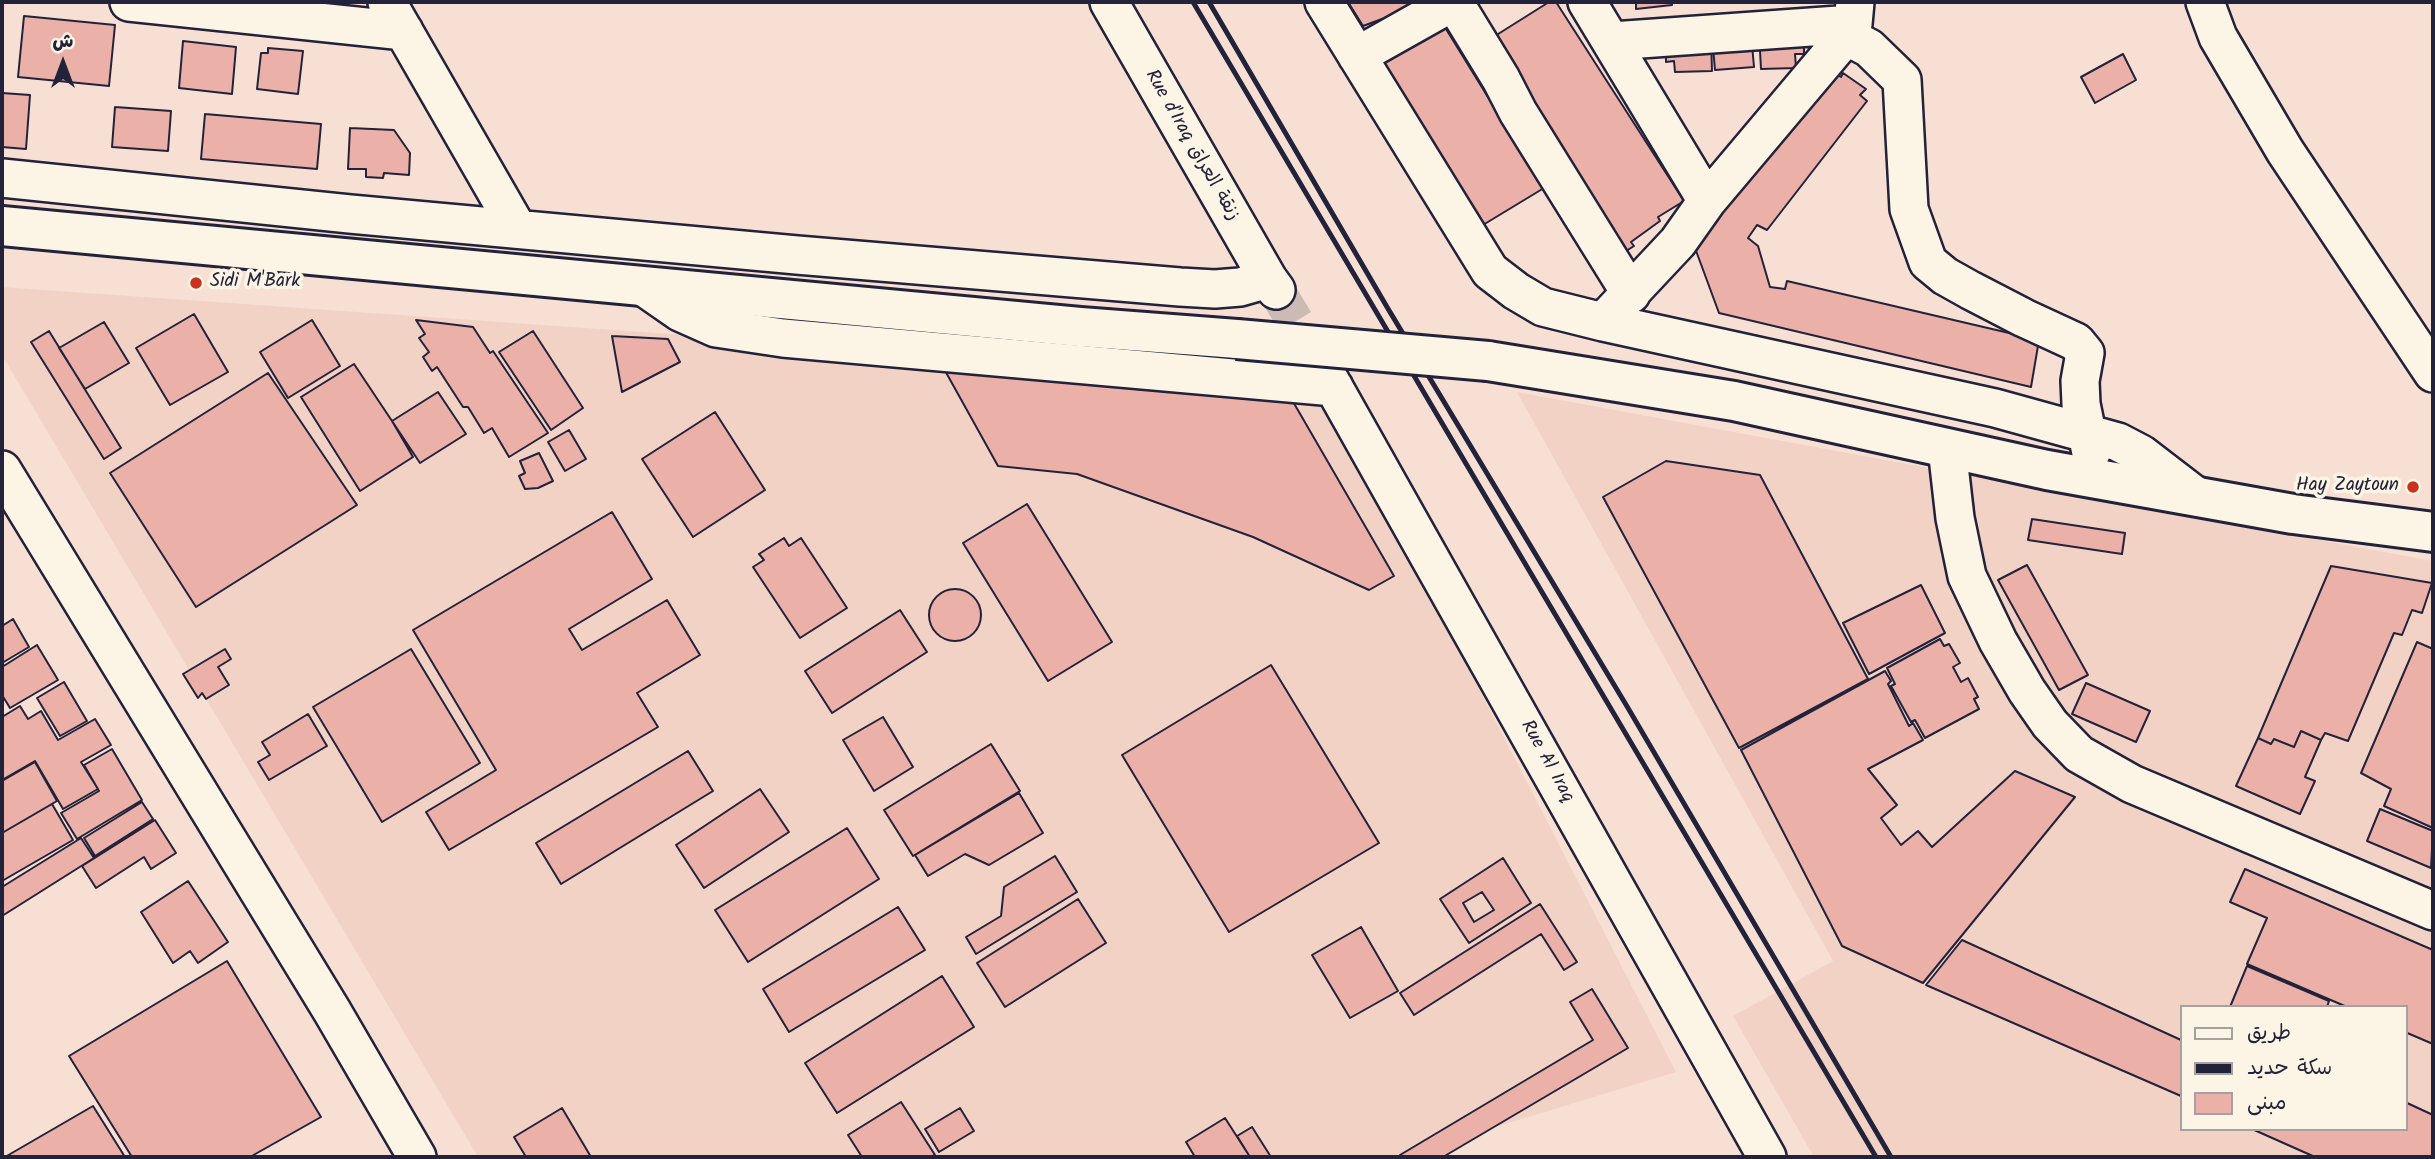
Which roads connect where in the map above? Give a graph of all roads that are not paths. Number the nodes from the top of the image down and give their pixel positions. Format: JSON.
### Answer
{"nodes":[{"id":1,"x":129,"y":2,"type":"edge"},
{"id":2,"x":1108,"y":2,"type":"edge"},
{"id":3,"x":1324,"y":2,"type":"edge"},
{"id":4,"x":1454,"y":2,"type":"edge"},
{"id":5,"x":1587,"y":2,"type":"edge"},
{"id":6,"x":2205,"y":2,"type":"edge"},
{"id":7,"x":170,"y":4,"type":"edge"},
{"id":8,"x":396,"y":16,"type":"edge"},
{"id":9,"x":1851,"y":21,"type":"edge"},
{"id":10,"x":1612,"y":41,"type":"junction"},
{"id":11,"x":1357,"y":56,"type":"junction"},
{"id":12,"x":2,"y":178,"type":"edge"},
{"id":13,"x":1707,"y":201,"type":"junction"},
{"id":14,"x":2,"y":226,"type":"edge"},
{"id":15,"x":517,"y":228,"type":"junction"},
{"id":16,"x":644,"y":287,"type":"junction"},
{"id":17,"x":1631,"y":294,"type":"junction"},
{"id":18,"x":1603,"y":322,"type":"junction"},
{"id":19,"x":2433,"y":373,"type":"edge"},
{"id":20,"x":2085,"y":433,"type":"junction"},
{"id":21,"x":1947,"y":448,"type":"junction"},
{"id":22,"x":2,"y":470,"type":"edge"},
{"id":23,"x":2096,"y":478,"type":"junction"},
{"id":24,"x":2197,"y":497,"type":"junction"},
{"id":25,"x":2433,"y":532,"type":"edge"},
{"id":26,"x":2433,"y":911,"type":"edge"},
{"id":27,"x":417,"y":1157,"type":"edge"},
{"id":28,"x":1767,"y":1157,"type":"edge"}],
"edges":[{"from":1,"to":7,"type":"street"},
{"from":2,"to":15,"type":"street","name":"Rue d'Iraq زنقة العراق"},
{"from":3,"to":11,"type":"street"},
{"from":4,"to":11,"type":"street"},
{"from":4,"to":17,"type":"street"},
{"from":5,"to":10,"type":"street"},
{"from":6,"to":19,"type":"street"},
{"from":7,"to":8,"type":"street"},
{"from":8,"to":15,"type":"street"},
{"from":9,"to":10,"type":"street"},
{"from":9,"to":13,"type":"street"},
{"from":9,"to":20,"type":"street"},
{"from":10,"to":13,"type":"street"},
{"from":11,"to":18,"type":"street"},
{"from":12,"to":15,"type":"street"},
{"from":13,"to":17,"type":"street"},
{"from":14,"to":16,"type":"main road"},
{"from":16,"to":21,"type":"main road","bridge":true},
{"from":16,"to":28,"type":"street","name":"Rue Al Iraq"},
{"from":17,"to":18,"type":"street"},
{"from":18,"to":20,"type":"street"},
{"from":20,"to":23,"type":"street"},
{"from":20,"to":24,"type":"street"},
{"from":21,"to":23,"type":"main road"},
{"from":21,"to":26,"type":"street"},
{"from":22,"to":27,"type":"street"},
{"from":23,"to":24,"type":"main road"},
{"from":24,"to":25,"type":"main road"}]}
